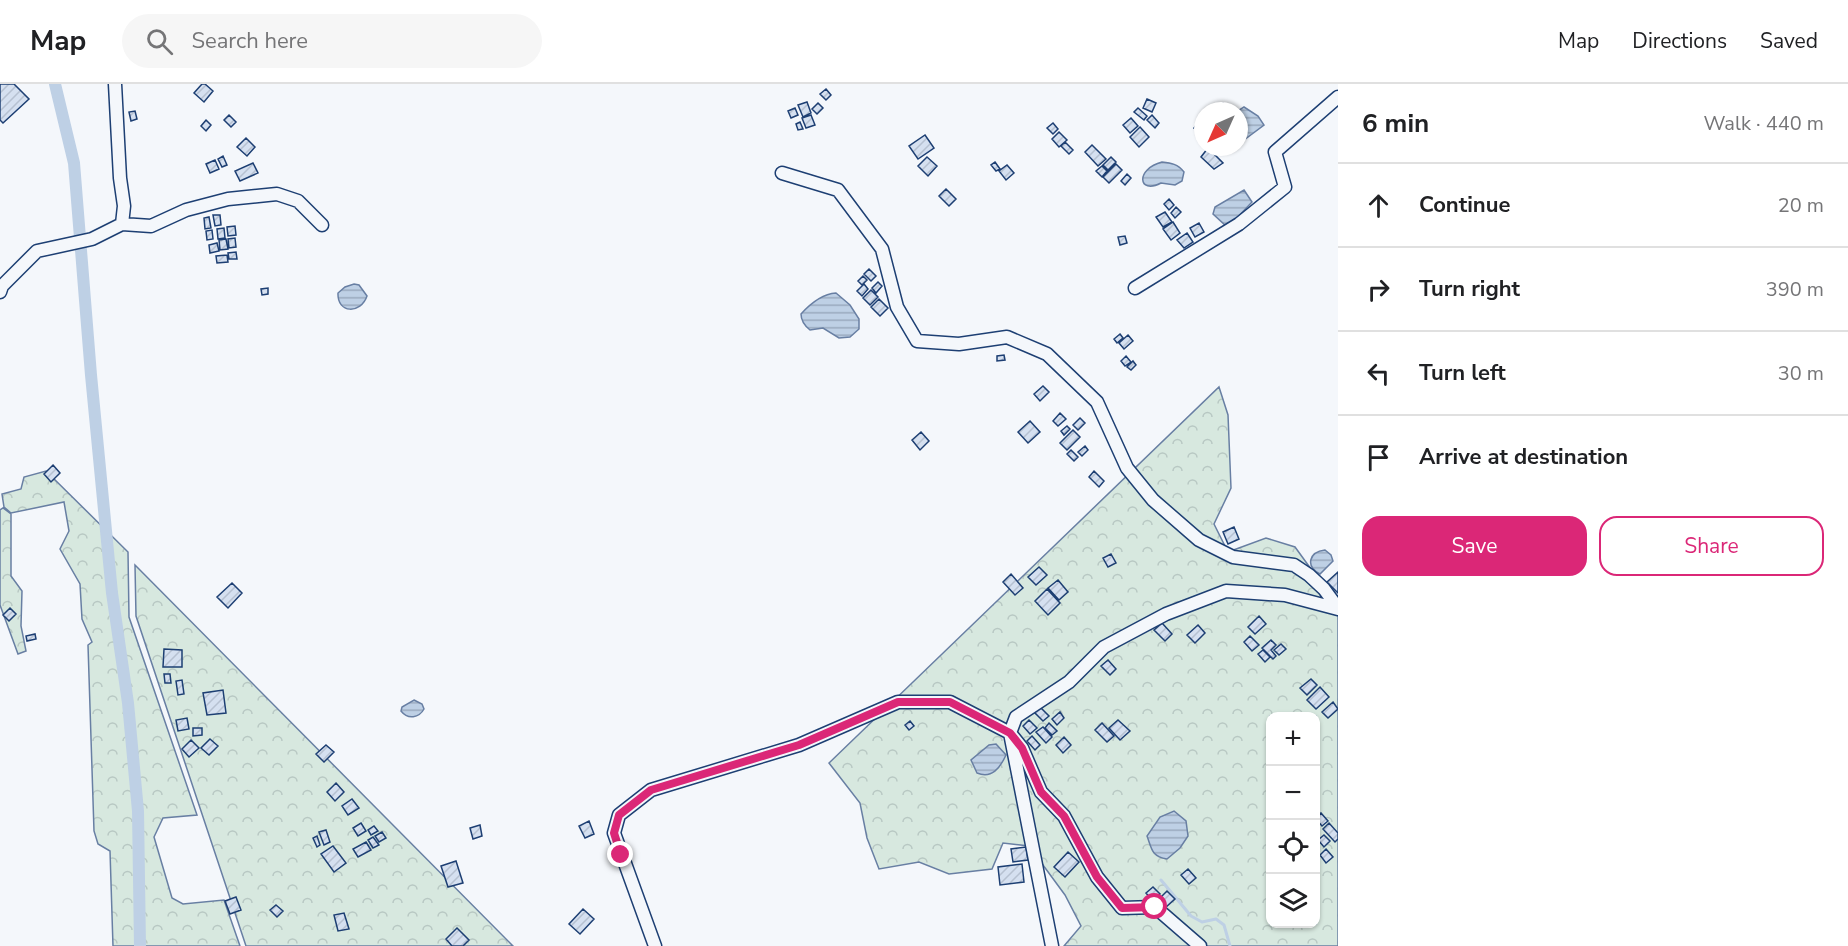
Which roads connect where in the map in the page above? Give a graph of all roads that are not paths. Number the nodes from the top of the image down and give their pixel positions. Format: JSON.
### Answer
{"nodes":[{"id":1,"x":115,"y":84,"type":"edge"},
{"id":2,"x":1338,"y":97,"type":"edge"},
{"id":3,"x":782,"y":173,"type":"dead end"},
{"id":4,"x":122,"y":224,"type":"junction"},
{"id":5,"x":322,"y":225,"type":"dead end"},
{"id":6,"x":1135,"y":288,"type":"dead end"},
{"id":7,"x":0,"y":292,"type":"edge"},
{"id":8,"x":1338,"y":609,"type":"edge"},
{"id":9,"x":1010,"y":733,"type":"junction"},
{"id":10,"x":655,"y":946,"type":"edge"},
{"id":11,"x":1052,"y":946,"type":"edge"},
{"id":12,"x":1200,"y":946,"type":"edge"}],
"edges":[{"from":1,"to":4,"type":"street"},
{"from":2,"to":6,"type":"street"},
{"from":3,"to":8,"type":"street"},
{"from":4,"to":5,"type":"street"},
{"from":4,"to":7,"type":"street"},
{"from":8,"to":9,"type":"street"},
{"from":9,"to":10,"type":"street"},
{"from":9,"to":11,"type":"street"},
{"from":9,"to":12,"type":"street"}]}
